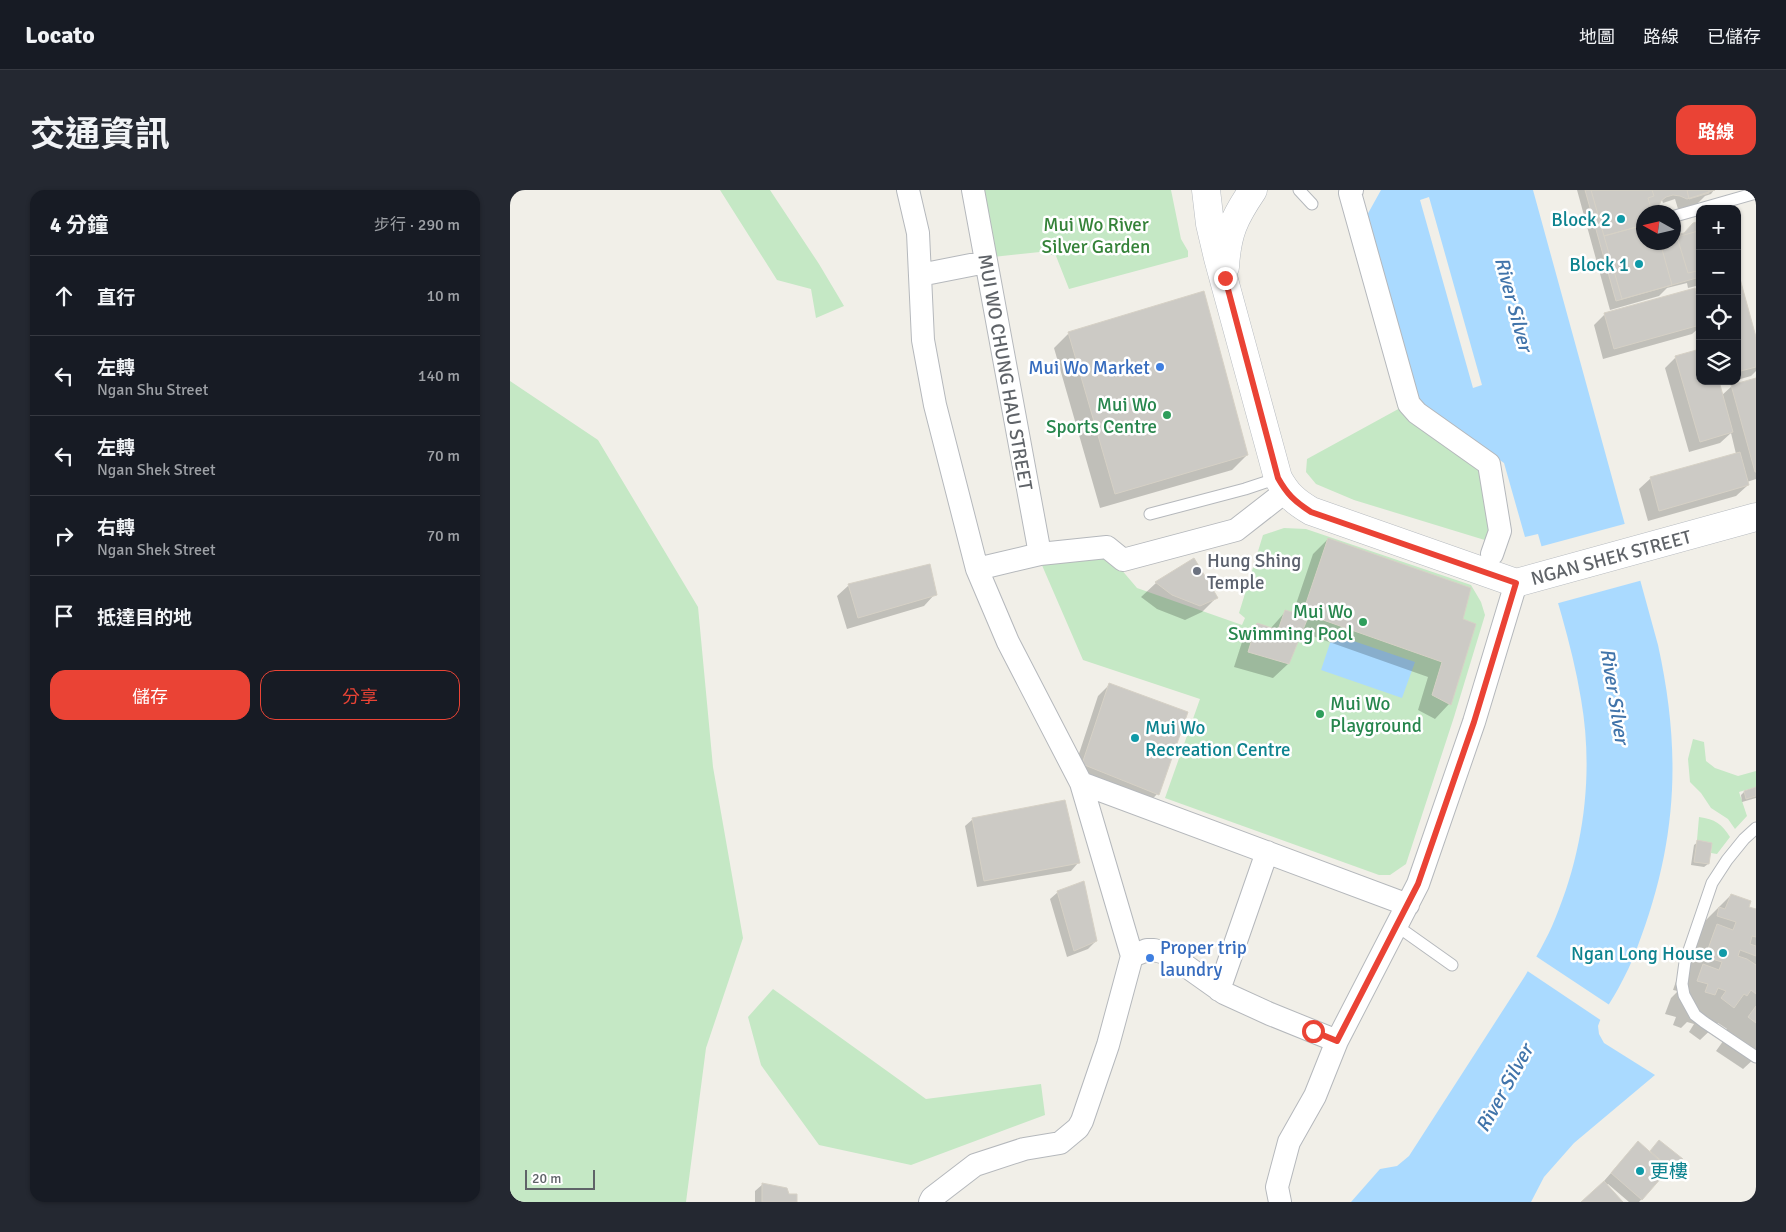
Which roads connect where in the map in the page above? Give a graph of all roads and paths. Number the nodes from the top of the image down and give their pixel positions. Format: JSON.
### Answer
{"nodes":[{"id":1,"x":908,"y":190,"type":"edge"},
{"id":2,"x":973,"y":190,"type":"edge"},
{"id":3,"x":1207,"y":190,"type":"edge"},
{"id":4,"x":1252,"y":190,"type":"edge"},
{"id":5,"x":1299,"y":190,"type":"edge"},
{"id":6,"x":1352,"y":190,"type":"edge"},
{"id":7,"x":1756,"y":194,"type":"edge"},
{"id":8,"x":1312,"y":204,"type":"dead end"},
{"id":9,"x":1715,"y":205,"type":"edge"},
{"id":10,"x":1696,"y":210,"type":"edge"},
{"id":11,"x":1681,"y":214,"type":"edge"},
{"id":12,"x":986,"y":262,"type":"junction"},
{"id":13,"x":920,"y":275,"type":"junction"},
{"id":14,"x":1225,"y":278,"type":"junction"},
{"id":15,"x":1282,"y":484,"type":"junction"},
{"id":16,"x":1150,"y":514,"type":"dead end"},
{"id":17,"x":1756,"y":517,"type":"edge"},
{"id":18,"x":1040,"y":554,"type":"junction"},
{"id":19,"x":1492,"y":554,"type":"dead end"},
{"id":20,"x":977,"y":569,"type":"junction"},
{"id":21,"x":1526,"y":580,"type":"junction"},
{"id":22,"x":1081,"y":784,"type":"junction"},
{"id":23,"x":1756,"y":828,"type":"edge"},
{"id":24,"x":1267,"y":852,"type":"junction"},
{"id":25,"x":1408,"y":905,"type":"junction"},
{"id":26,"x":1397,"y":926,"type":"junction"},
{"id":27,"x":1132,"y":956,"type":"junction"},
{"id":28,"x":1452,"y":965,"type":"dead end"},
{"id":29,"x":1219,"y":990,"type":"junction"},
{"id":30,"x":1337,"y":1041,"type":"junction"},
{"id":31,"x":1756,"y":1057,"type":"edge"},
{"id":32,"x":930,"y":1202,"type":"edge"},
{"id":33,"x":1280,"y":1202,"type":"edge"}],
"edges":[{"from":1,"to":13,"type":"street"},
{"from":2,"to":12,"type":"street","name":"MUI WO CHUNG HAU STREET"},
{"from":3,"to":4,"type":"street"},
{"from":3,"to":14,"type":"street"},
{"from":4,"to":14,"type":"street"},
{"from":5,"to":8,"type":"lane"},
{"from":6,"to":19,"type":"street"},
{"from":7,"to":9,"type":"lane"},
{"from":10,"to":11,"type":"lane"},
{"from":12,"to":13,"type":"street"},
{"from":12,"to":18,"type":"street","name":"MUI WO CHUNG HAU STREET"},
{"from":13,"to":20,"type":"street"},
{"from":14,"to":15,"type":"street"},
{"from":15,"to":16,"type":"lane"},
{"from":15,"to":18,"type":"street"},
{"from":15,"to":21,"type":"street","name":"NGAN SHEK STREET"},
{"from":17,"to":21,"type":"street","name":"NGAN SHEK STREET"},
{"from":18,"to":20,"type":"street"},
{"from":20,"to":22,"type":"street"},
{"from":21,"to":25,"type":"street"},
{"from":22,"to":24,"type":"street"},
{"from":22,"to":27,"type":"street"},
{"from":23,"to":31,"type":"lane"},
{"from":24,"to":25,"type":"street"},
{"from":24,"to":29,"type":"street"},
{"from":25,"to":26,"type":"street"},
{"from":26,"to":28,"type":"lane"},
{"from":26,"to":30,"type":"street"},
{"from":27,"to":29,"type":"street"},
{"from":27,"to":32,"type":"street"},
{"from":29,"to":30,"type":"street"},
{"from":30,"to":33,"type":"street"}]}
